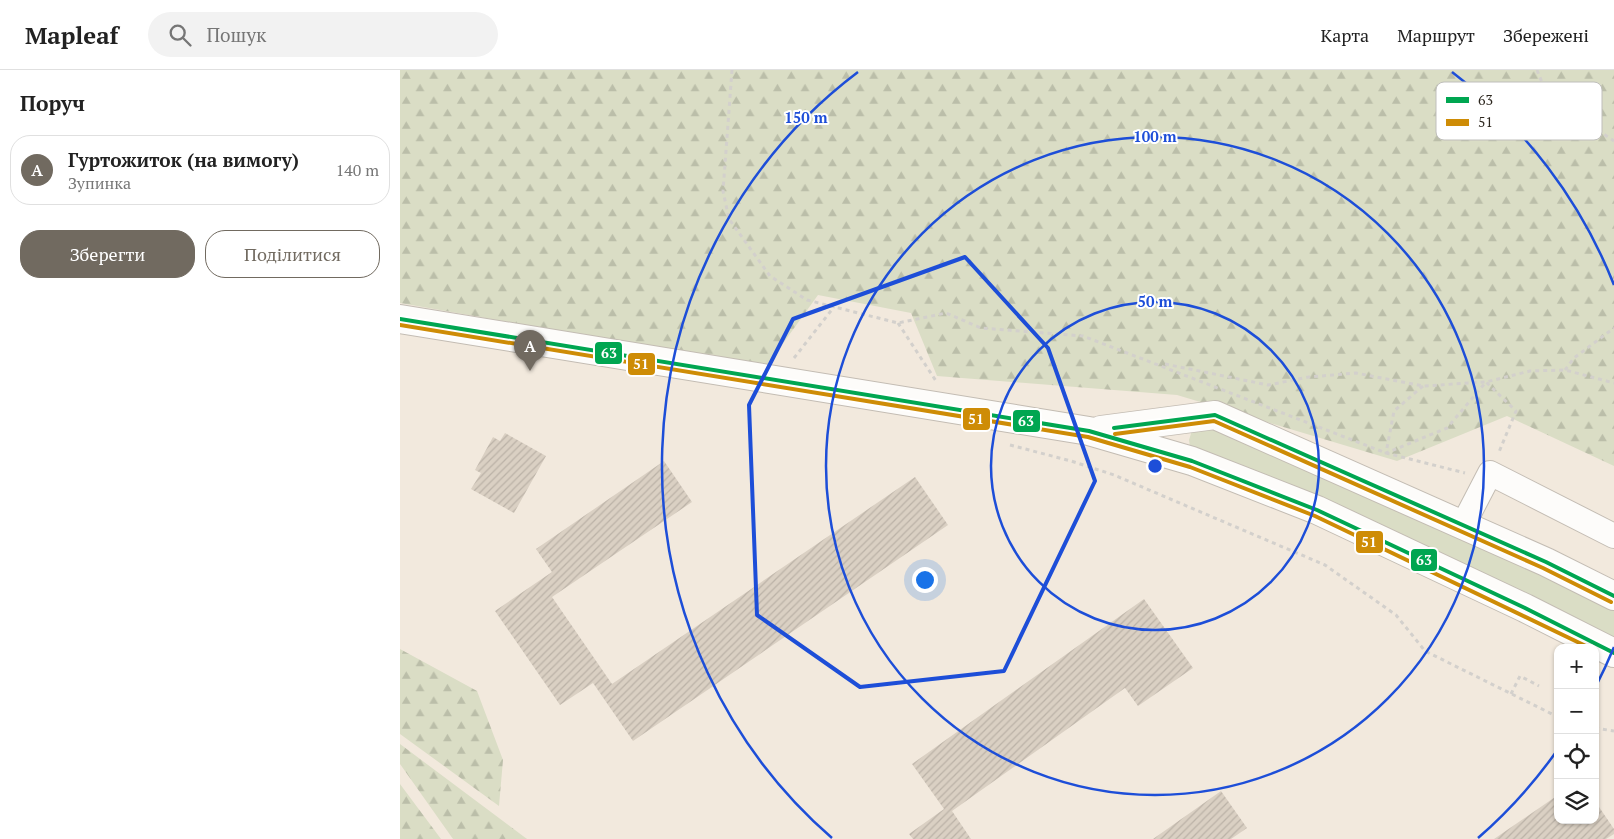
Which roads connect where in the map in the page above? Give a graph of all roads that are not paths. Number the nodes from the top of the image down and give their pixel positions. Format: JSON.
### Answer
{"nodes":[{"id":1,"x":400,"y":319,"type":"edge"},
{"id":2,"x":1215,"y":415,"type":"junction"},
{"id":3,"x":1089,"y":431,"type":"junction"},
{"id":4,"x":1192,"y":461,"type":"junction"},
{"id":5,"x":1462,"y":525,"type":"junction"},
{"id":6,"x":1614,"y":536,"type":"edge"},
{"id":7,"x":1614,"y":596,"type":"edge"},
{"id":8,"x":1614,"y":653,"type":"edge"}],
"edges":[{"from":1,"to":3,"type":"main road"},
{"from":2,"to":3,"type":"main road"},
{"from":2,"to":4,"type":"main road"},
{"from":2,"to":5,"type":"main road"},
{"from":3,"to":4,"type":"main road"},
{"from":4,"to":8,"type":"main road"},
{"from":5,"to":6,"type":"lane"},
{"from":5,"to":7,"type":"main road"}]}
